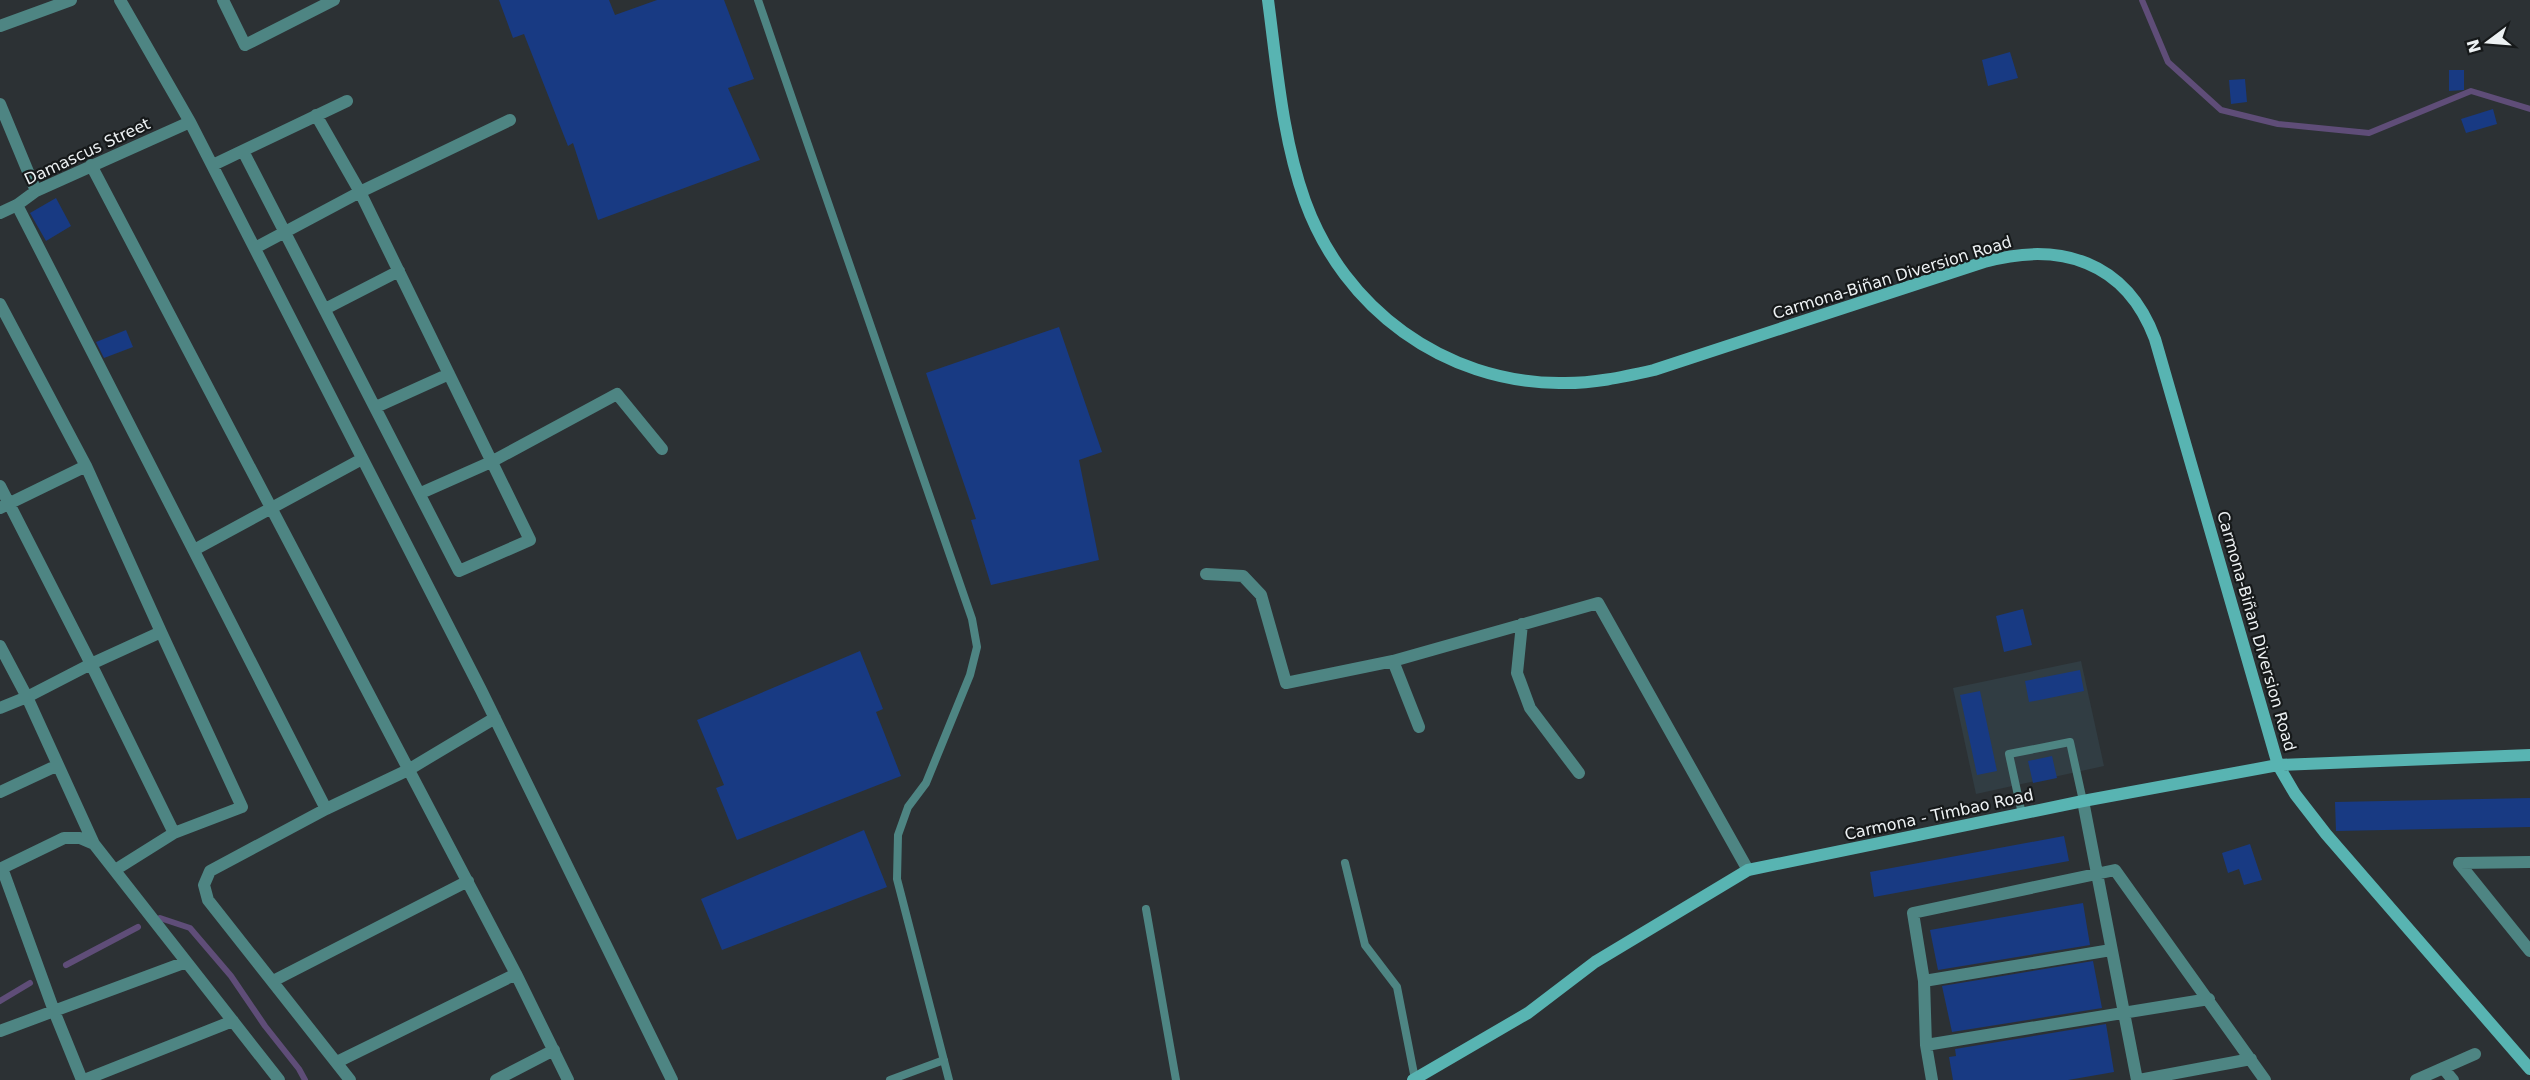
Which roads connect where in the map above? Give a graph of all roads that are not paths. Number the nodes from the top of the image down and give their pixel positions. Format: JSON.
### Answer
{"nodes":[{"id":1,"x":71,"y":0,"type":"edge"},
{"id":2,"x":120,"y":0,"type":"edge"},
{"id":3,"x":223,"y":0,"type":"edge"},
{"id":4,"x":334,"y":0,"type":"edge"},
{"id":5,"x":758,"y":0,"type":"edge"},
{"id":6,"x":1268,"y":0,"type":"edge"},
{"id":7,"x":0,"y":26,"type":"edge"},
{"id":8,"x":347,"y":101,"type":"dead end"},
{"id":9,"x":0,"y":104,"type":"edge"},
{"id":10,"x":316,"y":115,"type":"junction"},
{"id":11,"x":510,"y":120,"type":"dead end"},
{"id":12,"x":190,"y":122,"type":"junction"},
{"id":13,"x":243,"y":151,"type":"junction"},
{"id":14,"x":91,"y":165,"type":"junction"},
{"id":15,"x":213,"y":165,"type":"junction"},
{"id":16,"x":36,"y":191,"type":"junction"},
{"id":17,"x":360,"y":192,"type":"junction"},
{"id":18,"x":17,"y":205,"type":"junction"},
{"id":19,"x":0,"y":213,"type":"edge"},
{"id":20,"x":285,"y":232,"type":"junction"},
{"id":21,"x":255,"y":248,"type":"junction"},
{"id":22,"x":399,"y":271,"type":"junction"},
{"id":23,"x":0,"y":304,"type":"edge"},
{"id":24,"x":326,"y":309,"type":"junction"},
{"id":25,"x":449,"y":374,"type":"junction"},
{"id":26,"x":376,"y":407,"type":"junction"},
{"id":27,"x":662,"y":449,"type":"dead end"},
{"id":28,"x":362,"y":459,"type":"junction"},
{"id":29,"x":491,"y":462,"type":"junction"},
{"id":30,"x":86,"y":466,"type":"junction"},
{"id":31,"x":0,"y":486,"type":"edge"},
{"id":32,"x":421,"y":493,"type":"junction"},
{"id":33,"x":4,"y":506,"type":"edge"},
{"id":34,"x":272,"y":508,"type":"junction"},
{"id":35,"x":194,"y":550,"type":"junction"},
{"id":36,"x":1206,"y":574,"type":"dead end"},
{"id":37,"x":1522,"y":624,"type":"junction"},
{"id":38,"x":161,"y":632,"type":"junction"},
{"id":39,"x":0,"y":646,"type":"edge"},
{"id":40,"x":1393,"y":661,"type":"junction"},
{"id":41,"x":92,"y":664,"type":"junction"},
{"id":42,"x":27,"y":698,"type":"junction"},
{"id":43,"x":0,"y":708,"type":"edge"},
{"id":44,"x":495,"y":718,"type":"junction"},
{"id":45,"x":1419,"y":727,"type":"dead end"},
{"id":46,"x":2530,"y":755,"type":"edge"},
{"id":47,"x":57,"y":765,"type":"junction"},
{"id":48,"x":2278,"y":765,"type":"junction"},
{"id":49,"x":408,"y":771,"type":"junction"},
{"id":50,"x":1579,"y":773,"type":"dead end"},
{"id":51,"x":0,"y":792,"type":"edge"},
{"id":52,"x":2083,"y":801,"type":"junction"},
{"id":53,"x":326,"y":810,"type":"junction"},
{"id":54,"x":2022,"y":814,"type":"junction"},
{"id":55,"x":174,"y":833,"type":"junction"},
{"id":56,"x":94,"y":844,"type":"junction"},
{"id":57,"x":1345,"y":862,"type":"dead end"},
{"id":58,"x":2530,"y":862,"type":"edge"},
{"id":59,"x":1,"y":868,"type":"edge"},
{"id":60,"x":115,"y":870,"type":"junction"},
{"id":61,"x":1748,"y":870,"type":"junction"},
{"id":62,"x":2096,"y":875,"type":"junction"},
{"id":63,"x":468,"y":881,"type":"junction"},
{"id":64,"x":1146,"y":909,"type":"dead end"},
{"id":65,"x":2111,"y":950,"type":"junction"},
{"id":66,"x":2530,"y":951,"type":"edge"},
{"id":67,"x":186,"y":962,"type":"junction"},
{"id":68,"x":516,"y":974,"type":"junction"},
{"id":69,"x":273,"y":981,"type":"junction"},
{"id":70,"x":1924,"y":981,"type":"junction"},
{"id":71,"x":2209,"y":999,"type":"junction"},
{"id":72,"x":54,"y":1011,"type":"junction"},
{"id":73,"x":2123,"y":1014,"type":"junction"},
{"id":74,"x":233,"y":1021,"type":"junction"},
{"id":75,"x":0,"y":1031,"type":"edge"},
{"id":76,"x":1926,"y":1045,"type":"junction"},
{"id":77,"x":554,"y":1050,"type":"junction"},
{"id":78,"x":2475,"y":1054,"type":"dead end"},
{"id":79,"x":2251,"y":1059,"type":"junction"},
{"id":80,"x":944,"y":1060,"type":"junction"},
{"id":81,"x":337,"y":1062,"type":"junction"},
{"id":82,"x":2208,"y":1067,"type":"junction"},
{"id":83,"x":2443,"y":1068,"type":"junction"},
{"id":84,"x":2530,"y":1069,"type":"edge"},
{"id":85,"x":83,"y":1080,"type":"edge"},
{"id":86,"x":279,"y":1080,"type":"edge"},
{"id":87,"x":350,"y":1080,"type":"edge"},
{"id":88,"x":496,"y":1080,"type":"edge"},
{"id":89,"x":568,"y":1080,"type":"edge"},
{"id":90,"x":672,"y":1080,"type":"edge"},
{"id":91,"x":890,"y":1080,"type":"edge"},
{"id":92,"x":949,"y":1080,"type":"edge"},
{"id":93,"x":1176,"y":1080,"type":"edge"},
{"id":94,"x":1414,"y":1080,"type":"edge"},
{"id":95,"x":1932,"y":1080,"type":"edge"},
{"id":96,"x":2138,"y":1080,"type":"edge"},
{"id":97,"x":2210,"y":1080,"type":"edge"},
{"id":98,"x":2265,"y":1080,"type":"edge"},
{"id":99,"x":2416,"y":1080,"type":"edge"},
{"id":100,"x":2453,"y":1080,"type":"edge"}],
"edges":[{"from":1,"to":7,"type":"street"},
{"from":2,"to":12,"type":"street"},
{"from":3,"to":4,"type":"street"},
{"from":5,"to":80,"type":"lane"},
{"from":6,"to":48,"type":"main road","name":"Carmona-Biñan Diversion Road"},
{"from":8,"to":10,"type":"street"},
{"from":9,"to":16,"type":"street"},
{"from":10,"to":13,"type":"street"},
{"from":10,"to":17,"type":"street"},
{"from":11,"to":17,"type":"street"},
{"from":12,"to":14,"type":"street","name":"Damascus Street"},
{"from":12,"to":15,"type":"street"},
{"from":13,"to":15,"type":"street"},
{"from":13,"to":20,"type":"street"},
{"from":14,"to":16,"type":"street","name":"Damascus Street"},
{"from":14,"to":34,"type":"street"},
{"from":15,"to":21,"type":"street"},
{"from":16,"to":18,"type":"street","name":"Damascus Street"},
{"from":17,"to":20,"type":"street"},
{"from":17,"to":22,"type":"street"},
{"from":18,"to":19,"type":"street","name":"Damascus Street"},
{"from":18,"to":35,"type":"street"},
{"from":20,"to":21,"type":"street"},
{"from":20,"to":24,"type":"street"},
{"from":21,"to":28,"type":"street"},
{"from":22,"to":24,"type":"street"},
{"from":22,"to":25,"type":"street"},
{"from":23,"to":30,"type":"street"},
{"from":24,"to":26,"type":"street"},
{"from":25,"to":26,"type":"street"},
{"from":25,"to":29,"type":"street"},
{"from":26,"to":32,"type":"street"},
{"from":27,"to":29,"type":"street"},
{"from":28,"to":34,"type":"street"},
{"from":28,"to":44,"type":"street"},
{"from":29,"to":32,"type":"street"},
{"from":29,"to":32,"type":"street"},
{"from":30,"to":33,"type":"street"},
{"from":30,"to":38,"type":"street"},
{"from":31,"to":33,"type":"street"},
{"from":33,"to":41,"type":"street"},
{"from":34,"to":35,"type":"street"},
{"from":34,"to":49,"type":"street"},
{"from":35,"to":53,"type":"street"},
{"from":36,"to":40,"type":"street"},
{"from":37,"to":40,"type":"street"},
{"from":37,"to":50,"type":"street"},
{"from":37,"to":61,"type":"street"},
{"from":38,"to":41,"type":"street"},
{"from":38,"to":55,"type":"street"},
{"from":39,"to":42,"type":"street"},
{"from":40,"to":45,"type":"street"},
{"from":41,"to":42,"type":"street"},
{"from":41,"to":55,"type":"street"},
{"from":42,"to":43,"type":"street"},
{"from":42,"to":47,"type":"street"},
{"from":44,"to":49,"type":"street"},
{"from":44,"to":90,"type":"street"},
{"from":46,"to":48,"type":"main road","name":"Carmona - Timbao Road"},
{"from":47,"to":51,"type":"street"},
{"from":47,"to":56,"type":"street"},
{"from":48,"to":52,"type":"main road","name":"Carmona - Timbao Road"},
{"from":48,"to":84,"type":"main road","name":"Carmona-Biñan Diversion Road"},
{"from":49,"to":53,"type":"street"},
{"from":49,"to":63,"type":"street"},
{"from":52,"to":54,"type":"main road","name":"Carmona - Timbao Road"},
{"from":52,"to":54,"type":"lane"},
{"from":52,"to":62,"type":"street"},
{"from":53,"to":69,"type":"street"},
{"from":54,"to":61,"type":"main road","name":"Carmona - Timbao Road"},
{"from":55,"to":60,"type":"street"},
{"from":56,"to":59,"type":"street"},
{"from":56,"to":60,"type":"street"},
{"from":57,"to":94,"type":"lane"},
{"from":58,"to":66,"type":"street"},
{"from":59,"to":72,"type":"street"},
{"from":60,"to":67,"type":"street"},
{"from":61,"to":94,"type":"main road","name":"Carmona - Timbao Road"},
{"from":62,"to":65,"type":"street"},
{"from":62,"to":70,"type":"street"},
{"from":62,"to":71,"type":"street"},
{"from":63,"to":68,"type":"street"},
{"from":63,"to":69,"type":"street"},
{"from":64,"to":93,"type":"lane"},
{"from":65,"to":70,"type":"street"},
{"from":65,"to":73,"type":"street"},
{"from":67,"to":72,"type":"street"},
{"from":67,"to":74,"type":"street"},
{"from":68,"to":77,"type":"street"},
{"from":68,"to":81,"type":"street"},
{"from":69,"to":81,"type":"street"},
{"from":70,"to":76,"type":"street"},
{"from":71,"to":73,"type":"street"},
{"from":71,"to":79,"type":"street"},
{"from":72,"to":75,"type":"street"},
{"from":72,"to":85,"type":"street"},
{"from":73,"to":76,"type":"street"},
{"from":73,"to":96,"type":"street"},
{"from":74,"to":85,"type":"street"},
{"from":74,"to":86,"type":"street"},
{"from":76,"to":95,"type":"street"},
{"from":77,"to":88,"type":"street"},
{"from":77,"to":89,"type":"street"},
{"from":78,"to":83,"type":"street"},
{"from":79,"to":82,"type":"street"},
{"from":79,"to":98,"type":"street"},
{"from":80,"to":91,"type":"lane"},
{"from":80,"to":92,"type":"lane"},
{"from":81,"to":87,"type":"street"},
{"from":82,"to":96,"type":"street"},
{"from":82,"to":97,"type":"street"},
{"from":83,"to":99,"type":"street"},
{"from":83,"to":100,"type":"street"}]}
